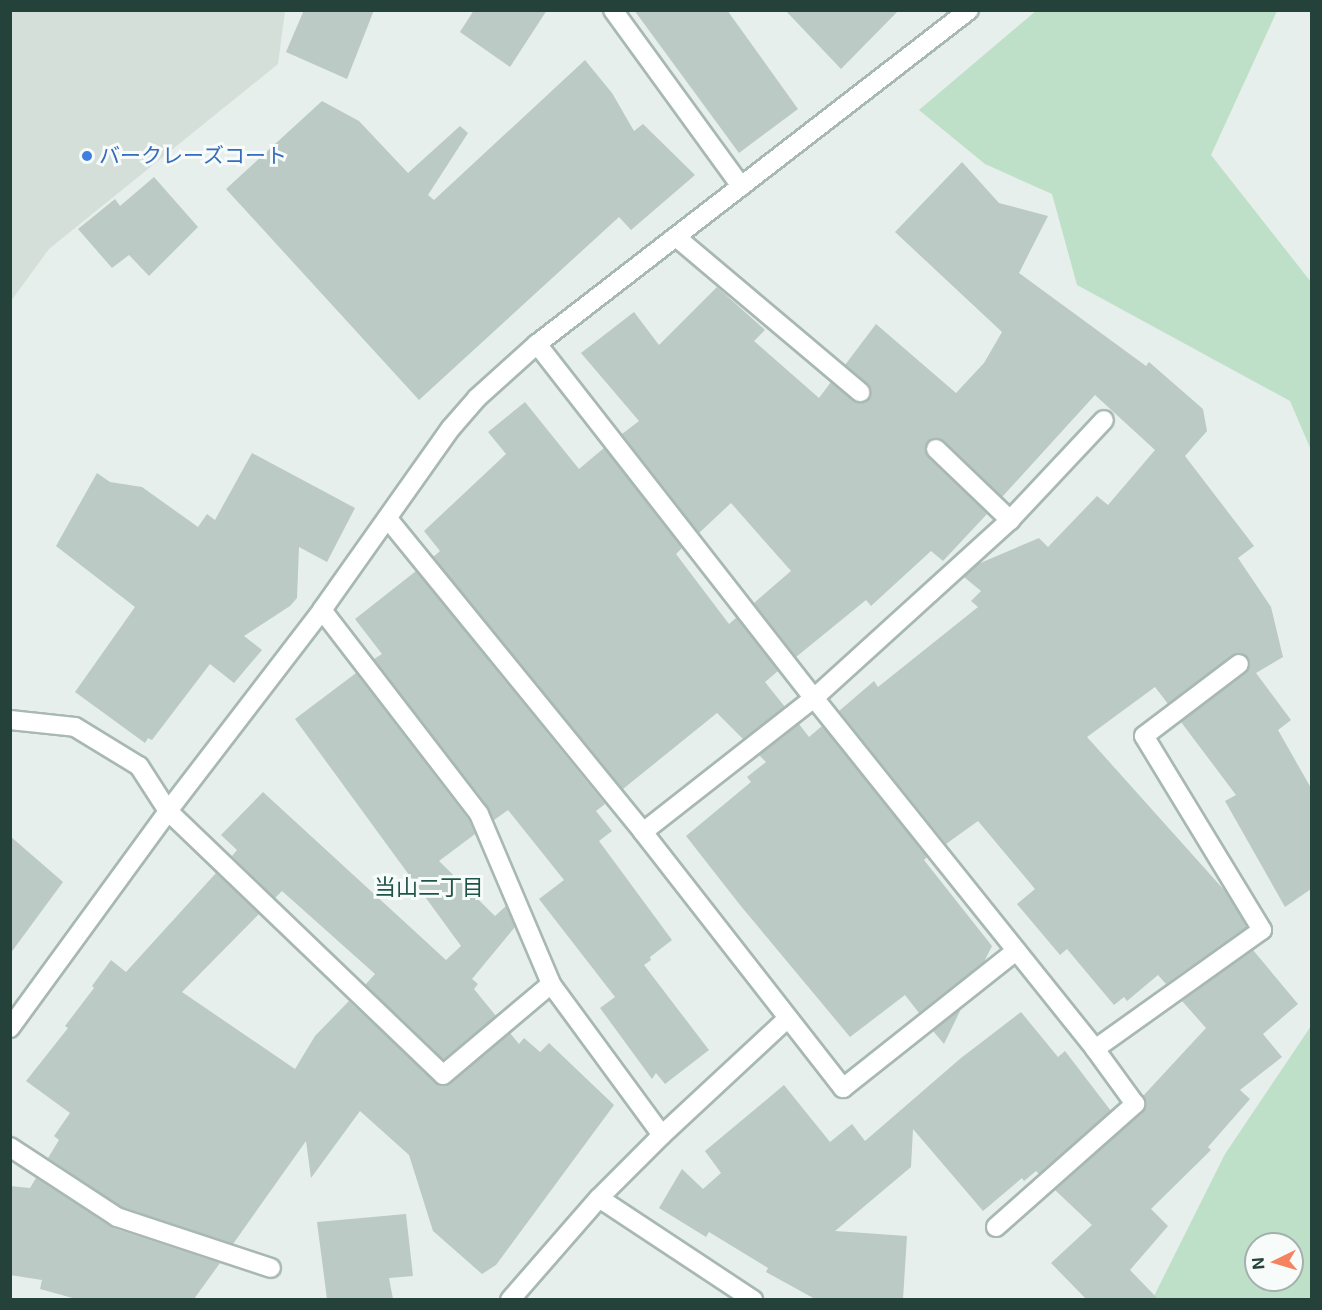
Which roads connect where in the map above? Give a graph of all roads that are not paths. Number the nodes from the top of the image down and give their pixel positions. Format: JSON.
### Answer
{"nodes":[{"id":1,"x":613,"y":10,"type":"edge"},
{"id":2,"x":969,"y":10,"type":"edge"},
{"id":3,"x":741,"y":186,"type":"junction"},
{"id":4,"x":676,"y":237,"type":"junction"},
{"id":5,"x":537,"y":344,"type":"junction"},
{"id":6,"x":860,"y":392,"type":"dead end"},
{"id":7,"x":1104,"y":420,"type":"dead end"},
{"id":8,"x":936,"y":449,"type":"dead end"},
{"id":9,"x":388,"y":519,"type":"junction"},
{"id":10,"x":1010,"y":520,"type":"junction"},
{"id":11,"x":322,"y":610,"type":"junction"},
{"id":12,"x":1239,"y":664,"type":"dead end"},
{"id":13,"x":814,"y":698,"type":"junction"},
{"id":14,"x":10,"y":720,"type":"edge"},
{"id":15,"x":168,"y":811,"type":"junction"},
{"id":16,"x":643,"y":832,"type":"junction"},
{"id":17,"x":1016,"y":951,"type":"junction"},
{"id":18,"x":551,"y":984,"type":"junction"},
{"id":19,"x":787,"y":1019,"type":"junction"},
{"id":20,"x":10,"y":1028,"type":"edge"},
{"id":21,"x":1095,"y":1049,"type":"junction"},
{"id":22,"x":662,"y":1135,"type":"junction"},
{"id":23,"x":10,"y":1147,"type":"edge"},
{"id":24,"x":599,"y":1198,"type":"junction"},
{"id":25,"x":996,"y":1227,"type":"dead end"},
{"id":26,"x":270,"y":1268,"type":"dead end"},
{"id":27,"x":510,"y":1299,"type":"edge"},
{"id":28,"x":753,"y":1299,"type":"edge"}],
"edges":[{"from":1,"to":3,"type":"street"},
{"from":2,"to":3,"type":"street"},
{"from":3,"to":4,"type":"street"},
{"from":4,"to":5,"type":"street"},
{"from":4,"to":6,"type":"street"},
{"from":5,"to":9,"type":"street"},
{"from":5,"to":13,"type":"street"},
{"from":7,"to":10,"type":"street"},
{"from":8,"to":10,"type":"street"},
{"from":9,"to":11,"type":"street"},
{"from":9,"to":16,"type":"street"},
{"from":10,"to":13,"type":"street"},
{"from":11,"to":15,"type":"street"},
{"from":11,"to":18,"type":"street"},
{"from":12,"to":21,"type":"street"},
{"from":13,"to":16,"type":"street"},
{"from":13,"to":17,"type":"street"},
{"from":14,"to":15,"type":"street"},
{"from":15,"to":18,"type":"street"},
{"from":15,"to":20,"type":"street"},
{"from":16,"to":19,"type":"street"},
{"from":17,"to":19,"type":"street"},
{"from":17,"to":21,"type":"street"},
{"from":18,"to":22,"type":"street"},
{"from":19,"to":22,"type":"street"},
{"from":21,"to":25,"type":"street"},
{"from":22,"to":24,"type":"street"},
{"from":23,"to":26,"type":"street"},
{"from":24,"to":27,"type":"street"},
{"from":24,"to":28,"type":"street"}]}
